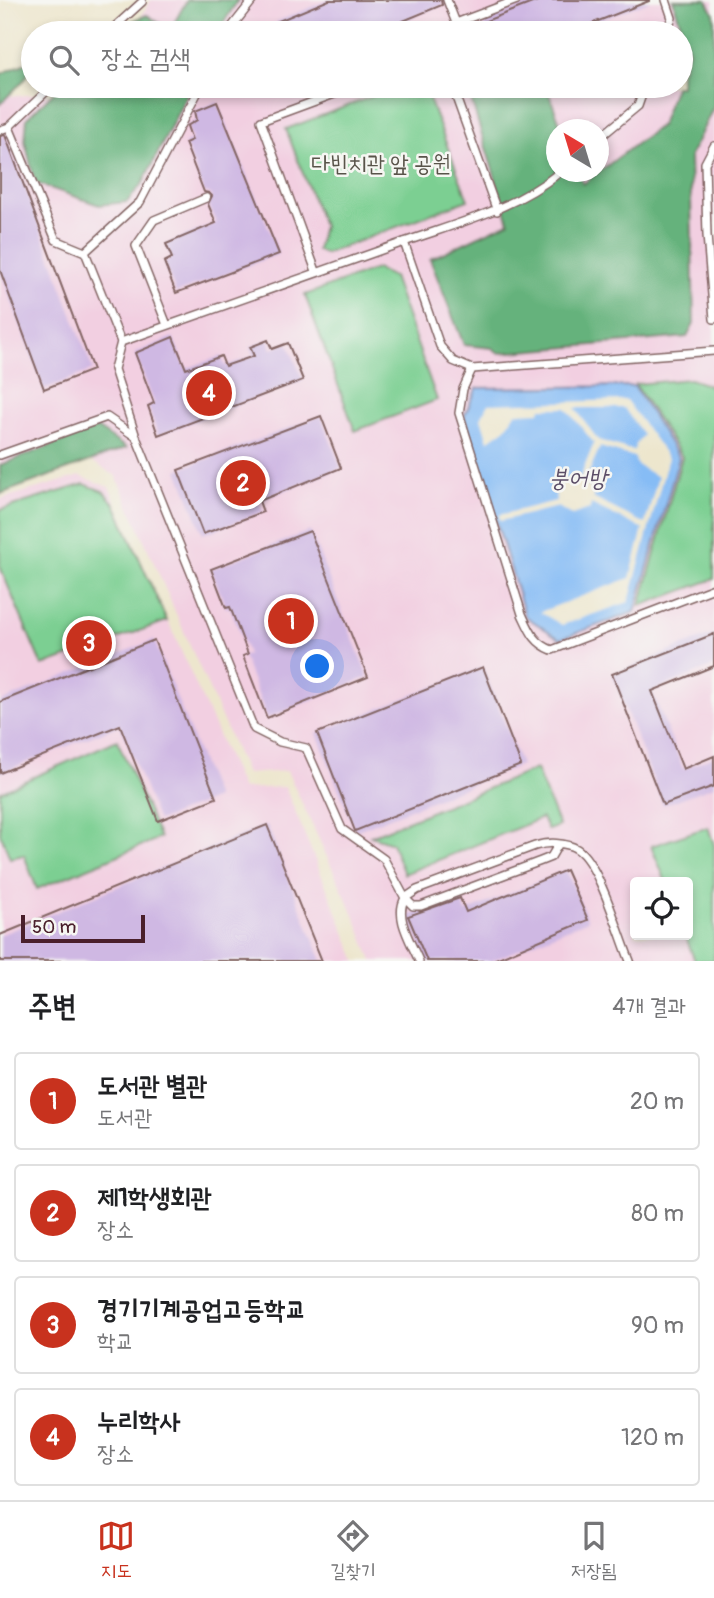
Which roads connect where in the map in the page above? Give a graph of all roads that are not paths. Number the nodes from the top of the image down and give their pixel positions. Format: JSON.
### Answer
{"nodes":[{"id":1,"x":253,"y":0,"type":"edge"},
{"id":2,"x":447,"y":0,"type":"edge"},
{"id":3,"x":517,"y":0,"type":"edge"},
{"id":4,"x":666,"y":0,"type":"edge"},
{"id":5,"x":142,"y":2,"type":"dead end"},
{"id":6,"x":121,"y":21,"type":"edge"},
{"id":7,"x":236,"y":21,"type":"edge"},
{"id":8,"x":455,"y":21,"type":"edge"},
{"id":9,"x":461,"y":21,"type":"edge"},
{"id":10,"x":671,"y":21,"type":"edge"},
{"id":11,"x":39,"y":98,"type":"edge"},
{"id":12,"x":195,"y":98,"type":"edge"},
{"id":13,"x":323,"y":98,"type":"edge"},
{"id":14,"x":456,"y":98,"type":"edge"},
{"id":15,"x":641,"y":98,"type":"edge"},
{"id":16,"x":9,"y":127,"type":"junction"},
{"id":17,"x":0,"y":130,"type":"edge"},
{"id":18,"x":609,"y":130,"type":"edge"},
{"id":19,"x":714,"y":146,"type":"edge"},
{"id":20,"x":548,"y":182,"type":"edge"},
{"id":21,"x":206,"y":198,"type":"dead end"},
{"id":22,"x":498,"y":211,"type":"junction"},
{"id":23,"x":404,"y":242,"type":"junction"},
{"id":24,"x":85,"y":252,"type":"junction"},
{"id":25,"x":316,"y":271,"type":"junction"},
{"id":26,"x":714,"y":319,"type":"edge"},
{"id":27,"x":167,"y":326,"type":"junction"},
{"id":28,"x":121,"y":342,"type":"junction"},
{"id":29,"x":714,"y":351,"type":"edge"},
{"id":30,"x":472,"y":369,"type":"junction"},
{"id":31,"x":136,"y":437,"type":"junction"},
{"id":32,"x":0,"y":455,"type":"edge"},
{"id":33,"x":714,"y":588,"type":"edge"},
{"id":34,"x":558,"y":845,"type":"junction"},
{"id":35,"x":405,"y":898,"type":"junction"},
{"id":36,"x":419,"y":961,"type":"edge"},
{"id":37,"x":630,"y":961,"type":"edge"}],
"edges":[{"from":1,"to":7,"type":"lane"},
{"from":2,"to":8,"type":"lane"},
{"from":3,"to":9,"type":"lane"},
{"from":4,"to":10,"type":"lane"},
{"from":5,"to":6,"type":"lane"},
{"from":11,"to":16,"type":"lane"},
{"from":12,"to":24,"type":"lane"},
{"from":13,"to":25,"type":"lane"},
{"from":14,"to":22,"type":"lane"},
{"from":15,"to":18,"type":"lane"},
{"from":16,"to":17,"type":"lane"},
{"from":16,"to":24,"type":"lane"},
{"from":19,"to":26,"type":"lane"},
{"from":20,"to":22,"type":"lane"},
{"from":21,"to":27,"type":"lane"},
{"from":22,"to":23,"type":"lane"},
{"from":23,"to":25,"type":"lane"},
{"from":23,"to":30,"type":"lane"},
{"from":24,"to":28,"type":"lane"},
{"from":25,"to":27,"type":"lane"},
{"from":27,"to":28,"type":"lane"},
{"from":28,"to":31,"type":"lane"},
{"from":29,"to":30,"type":"lane"},
{"from":30,"to":33,"type":"lane"},
{"from":31,"to":32,"type":"lane"},
{"from":31,"to":35,"type":"lane"},
{"from":34,"to":35,"type":"lane"},
{"from":34,"to":35,"type":"lane"},
{"from":34,"to":37,"type":"lane"},
{"from":35,"to":36,"type":"lane"}]}
